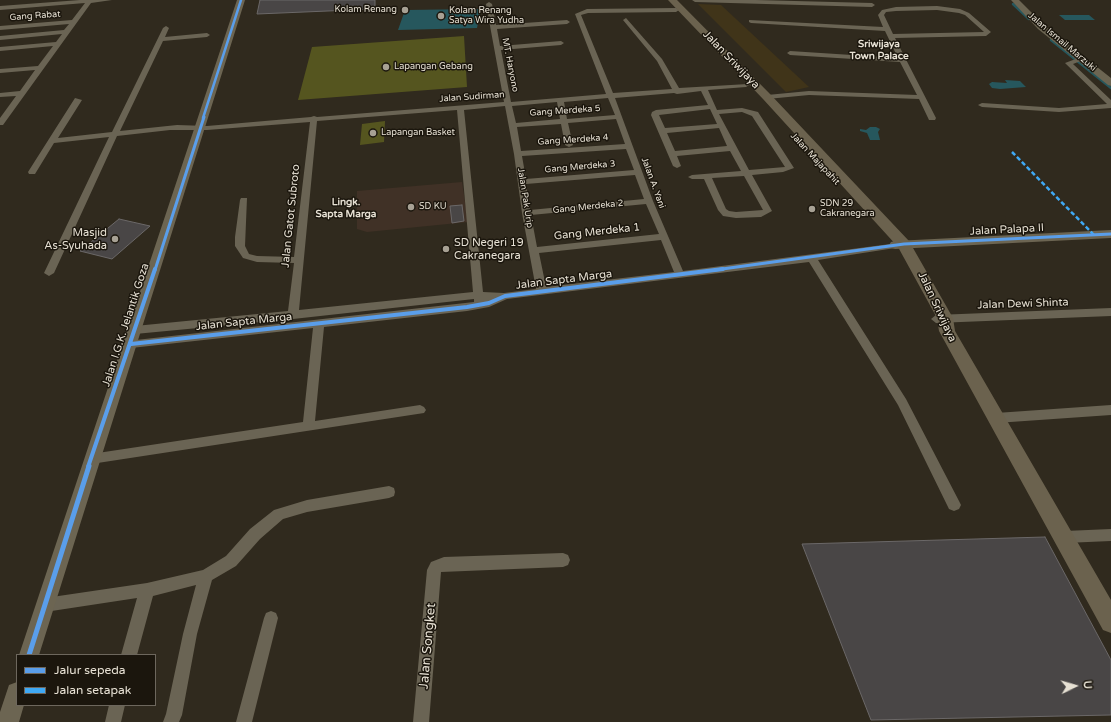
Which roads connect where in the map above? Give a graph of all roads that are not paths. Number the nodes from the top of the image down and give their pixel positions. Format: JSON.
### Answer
{"nodes":[{"id":1,"x":109,"y":0,"type":"edge"},
{"id":2,"x":241,"y":0,"type":"edge"},
{"id":3,"x":665,"y":0,"type":"edge"},
{"id":4,"x":695,"y":0,"type":"edge"},
{"id":5,"x":738,"y":0,"type":"edge"},
{"id":6,"x":1015,"y":0,"type":"edge"},
{"id":7,"x":89,"y":1,"type":"junction"},
{"id":8,"x":797,"y":1,"type":"edge"},
{"id":9,"x":862,"y":2,"type":"edge"},
{"id":10,"x":489,"y":4,"type":"dead end"},
{"id":11,"x":674,"y":5,"type":"edge"},
{"id":12,"x":872,"y":5,"type":"dead end"},
{"id":13,"x":0,"y":8,"type":"edge"},
{"id":14,"x":626,"y":20,"type":"dead end"},
{"id":15,"x":751,"y":21,"type":"dead end"},
{"id":16,"x":72,"y":22,"type":"junction"},
{"id":17,"x":567,"y":22,"type":"dead end"},
{"id":18,"x":493,"y":27,"type":"junction"},
{"id":19,"x":0,"y":28,"type":"edge"},
{"id":20,"x":166,"y":28,"type":"dead end"},
{"id":21,"x":887,"y":29,"type":"junction"},
{"id":22,"x":66,"y":32,"type":"junction"},
{"id":23,"x":207,"y":35,"type":"dead end"},
{"id":24,"x":891,"y":36,"type":"junction"},
{"id":25,"x":0,"y":38,"type":"edge"},
{"id":26,"x":161,"y":39,"type":"junction"},
{"id":27,"x":561,"y":43,"type":"dead end"},
{"id":28,"x":57,"y":44,"type":"junction"},
{"id":29,"x":713,"y":46,"type":"junction"},
{"id":30,"x":498,"y":48,"type":"junction"},
{"id":31,"x":0,"y":49,"type":"edge"},
{"id":32,"x":790,"y":53,"type":"dead end"},
{"id":33,"x":903,"y":60,"type":"junction"},
{"id":34,"x":1076,"y":60,"type":"junction"},
{"id":35,"x":39,"y":68,"type":"junction"},
{"id":36,"x":0,"y":71,"type":"edge"},
{"id":37,"x":1111,"y":83,"type":"edge"},
{"id":38,"x":746,"y":86,"type":"junction"},
{"id":39,"x":704,"y":90,"type":"junction"},
{"id":40,"x":677,"y":92,"type":"junction"},
{"id":41,"x":21,"y":93,"type":"junction"},
{"id":42,"x":0,"y":95,"type":"edge"},
{"id":43,"x":610,"y":97,"type":"junction"},
{"id":44,"x":768,"y":97,"type":"junction"},
{"id":45,"x":920,"y":98,"type":"junction"},
{"id":46,"x":78,"y":100,"type":"dead end"},
{"id":47,"x":560,"y":101,"type":"junction"},
{"id":48,"x":509,"y":105,"type":"junction"},
{"id":49,"x":982,"y":105,"type":"dead end"},
{"id":50,"x":1111,"y":105,"type":"edge"},
{"id":51,"x":460,"y":108,"type":"junction"},
{"id":52,"x":713,"y":110,"type":"junction"},
{"id":53,"x":619,"y":117,"type":"junction"},
{"id":54,"x":314,"y":118,"type":"junction"},
{"id":55,"x":932,"y":118,"type":"dead end"},
{"id":56,"x":566,"y":122,"type":"junction"},
{"id":57,"x":0,"y":123,"type":"edge"},
{"id":58,"x":200,"y":125,"type":"junction"},
{"id":59,"x":513,"y":125,"type":"junction"},
{"id":60,"x":721,"y":126,"type":"junction"},
{"id":61,"x":662,"y":131,"type":"junction"},
{"id":62,"x":114,"y":135,"type":"junction"},
{"id":63,"x":51,"y":141,"type":"junction"},
{"id":64,"x":569,"y":145,"type":"dead end"},
{"id":65,"x":629,"y":146,"type":"junction"},
{"id":66,"x":732,"y":148,"type":"junction"},
{"id":67,"x":518,"y":154,"type":"junction"},
{"id":68,"x":672,"y":154,"type":"junction"},
{"id":69,"x":677,"y":166,"type":"dead end"},
{"id":70,"x":32,"y":172,"type":"dead end"},
{"id":71,"x":639,"y":172,"type":"junction"},
{"id":72,"x":748,"y":173,"type":"junction"},
{"id":73,"x":707,"y":176,"type":"junction"},
{"id":74,"x":692,"y":177,"type":"dead end"},
{"id":75,"x":522,"y":182,"type":"junction"},
{"id":76,"x":244,"y":200,"type":"dead end"},
{"id":77,"x":649,"y":200,"type":"junction"},
{"id":78,"x":526,"y":213,"type":"junction"},
{"id":79,"x":1111,"y":234,"type":"edge"},
{"id":80,"x":663,"y":237,"type":"junction"},
{"id":81,"x":900,"y":244,"type":"junction"},
{"id":82,"x":534,"y":250,"type":"junction"},
{"id":83,"x":812,"y":258,"type":"junction"},
{"id":84,"x":299,"y":260,"type":"junction"},
{"id":85,"x":49,"y":273,"type":"dead end"},
{"id":86,"x":680,"y":274,"type":"junction"},
{"id":87,"x":542,"y":292,"type":"junction"},
{"id":88,"x":478,"y":300,"type":"junction"},
{"id":89,"x":1111,"y":312,"type":"edge"},
{"id":90,"x":293,"y":315,"type":"junction"},
{"id":91,"x":943,"y":322,"type":"junction"},
{"id":92,"x":215,"y":323,"type":"junction"},
{"id":93,"x":319,"y":324,"type":"junction"},
{"id":94,"x":211,"y":334,"type":"junction"},
{"id":95,"x":133,"y":337,"type":"junction"},
{"id":96,"x":420,"y":410,"type":"dead end"},
{"id":97,"x":1111,"y":410,"type":"edge"},
{"id":98,"x":996,"y":418,"type":"junction"},
{"id":99,"x":308,"y":427,"type":"junction"},
{"id":100,"x":91,"y":459,"type":"junction"},
{"id":101,"x":389,"y":492,"type":"dead end"},
{"id":102,"x":954,"y":505,"type":"dead end"},
{"id":103,"x":1111,"y":535,"type":"edge"},
{"id":104,"x":1065,"y":537,"type":"junction"},
{"id":105,"x":563,"y":560,"type":"dead end"},
{"id":106,"x":206,"y":576,"type":"junction"},
{"id":107,"x":147,"y":590,"type":"junction"},
{"id":108,"x":45,"y":605,"type":"junction"},
{"id":109,"x":271,"y":618,"type":"dead end"},
{"id":110,"x":1111,"y":622,"type":"edge"},
{"id":111,"x":29,"y":654,"type":"edge"},
{"id":112,"x":130,"y":654,"type":"edge"},
{"id":113,"x":16,"y":696,"type":"edge"},
{"id":114,"x":117,"y":706,"type":"edge"},
{"id":115,"x":8,"y":722,"type":"edge"},
{"id":116,"x":113,"y":722,"type":"edge"},
{"id":117,"x":171,"y":722,"type":"edge"},
{"id":118,"x":244,"y":722,"type":"edge"},
{"id":119,"x":421,"y":722,"type":"edge"}],
"edges":[{"from":1,"to":7,"type":"street"},
{"from":2,"to":58,"type":"street","name":"Jalan I.G.K. Jelantik Goza"},
{"from":3,"to":11,"type":"main road","name":"Jalan Majapahit"},
{"from":4,"to":5,"type":"street"},
{"from":5,"to":8,"type":"street"},
{"from":6,"to":34,"type":"street","name":"Jalan Ismail Marzuki"},
{"from":7,"to":13,"type":"street"},
{"from":7,"to":16,"type":"street"},
{"from":8,"to":9,"type":"street"},
{"from":9,"to":12,"type":"street"},
{"from":10,"to":18,"type":"street","name":"MT. Haryono"},
{"from":11,"to":29,"type":"main road","name":"Jalan Majapahit"},
{"from":11,"to":43,"type":"street","name":"Jalan A. Yani"},
{"from":14,"to":40,"type":"street"},
{"from":15,"to":21,"type":"street"},
{"from":16,"to":19,"type":"street","name":"Gang Rabat"},
{"from":16,"to":22,"type":"street"},
{"from":17,"to":18,"type":"street"},
{"from":18,"to":30,"type":"street","name":"MT. Haryono"},
{"from":20,"to":26,"type":"street"},
{"from":21,"to":24,"type":"street"},
{"from":21,"to":24,"type":"street"},
{"from":22,"to":25,"type":"street"},
{"from":22,"to":28,"type":"street"},
{"from":23,"to":26,"type":"street"},
{"from":24,"to":33,"type":"street"},
{"from":26,"to":62,"type":"street"},
{"from":27,"to":30,"type":"street"},
{"from":28,"to":31,"type":"street"},
{"from":28,"to":35,"type":"street"},
{"from":29,"to":38,"type":"main road","name":"Jalan Majapahit"},
{"from":29,"to":44,"type":"main road","name":"Jalan Sriwijaya"},
{"from":30,"to":48,"type":"street","name":"MT. Haryono"},
{"from":32,"to":33,"type":"street"},
{"from":33,"to":45,"type":"street"},
{"from":34,"to":37,"type":"street","name":"Jalan Ismail Marzuki"},
{"from":34,"to":50,"type":"street"},
{"from":35,"to":36,"type":"street"},
{"from":35,"to":41,"type":"street"},
{"from":38,"to":39,"type":"street","name":"Jalan Sudirman"},
{"from":38,"to":81,"type":"main road","name":"Jalan Majapahit"},
{"from":39,"to":40,"type":"street","name":"Jalan Sudirman"},
{"from":39,"to":52,"type":"street"},
{"from":40,"to":43,"type":"street","name":"Jalan Sudirman"},
{"from":41,"to":42,"type":"street"},
{"from":41,"to":57,"type":"street"},
{"from":43,"to":47,"type":"street","name":"Jalan Sudirman"},
{"from":43,"to":53,"type":"street","name":"Jalan A. Yani"},
{"from":44,"to":45,"type":"street"},
{"from":44,"to":81,"type":"main road","name":"Jalan Sriwijaya"},
{"from":45,"to":55,"type":"street"},
{"from":46,"to":63,"type":"street"},
{"from":47,"to":48,"type":"street","name":"Jalan Sudirman"},
{"from":47,"to":56,"type":"street"},
{"from":48,"to":51,"type":"street","name":"Jalan Sudirman"},
{"from":48,"to":59,"type":"street","name":"Jalan Pak Urip"},
{"from":49,"to":50,"type":"street"},
{"from":51,"to":54,"type":"street","name":"Jalan Sudirman"},
{"from":51,"to":88,"type":"street"},
{"from":52,"to":60,"type":"street"},
{"from":52,"to":61,"type":"street"},
{"from":52,"to":72,"type":"street"},
{"from":53,"to":56,"type":"street","name":"Gang Merdeka 5"},
{"from":53,"to":65,"type":"street","name":"Jalan A. Yani"},
{"from":54,"to":58,"type":"street","name":"Jalan Sudirman"},
{"from":54,"to":84,"type":"street","name":"Jalan Gatot Subroto"},
{"from":56,"to":59,"type":"street","name":"Gang Merdeka 5"},
{"from":56,"to":64,"type":"street"},
{"from":58,"to":62,"type":"street","name":"Jalan Sudirman"},
{"from":58,"to":95,"type":"street","name":"Jalan I.G.K. Jelantik Goza"},
{"from":59,"to":67,"type":"street","name":"Jalan Pak Urip"},
{"from":60,"to":61,"type":"street"},
{"from":60,"to":66,"type":"street"},
{"from":61,"to":68,"type":"street"},
{"from":62,"to":63,"type":"street","name":"Jalan Sudirman"},
{"from":62,"to":85,"type":"street"},
{"from":63,"to":70,"type":"street"},
{"from":65,"to":67,"type":"street","name":"Gang Merdeka 4"},
{"from":65,"to":71,"type":"street","name":"Jalan A. Yani"},
{"from":66,"to":68,"type":"street"},
{"from":66,"to":72,"type":"street"},
{"from":67,"to":75,"type":"street","name":"Jalan Pak Urip"},
{"from":68,"to":69,"type":"street"},
{"from":71,"to":75,"type":"street","name":"Gang Merdeka 3"},
{"from":71,"to":77,"type":"street","name":"Jalan A. Yani"},
{"from":72,"to":73,"type":"street"},
{"from":72,"to":73,"type":"street"},
{"from":73,"to":74,"type":"street"},
{"from":75,"to":78,"type":"street","name":"Jalan Pak Urip"},
{"from":76,"to":84,"type":"street"},
{"from":77,"to":78,"type":"street","name":"Gang Merdeka 2"},
{"from":77,"to":80,"type":"street","name":"Jalan A. Yani"},
{"from":78,"to":82,"type":"street","name":"Jalan Pak Urip"},
{"from":79,"to":81,"type":"street","name":"Jalan Palapa II"},
{"from":80,"to":82,"type":"street","name":"Gang Merdeka 1"},
{"from":80,"to":86,"type":"street","name":"Jalan A. Yani"},
{"from":81,"to":83,"type":"street","name":"Jalan Sapta Marga"},
{"from":81,"to":91,"type":"main road","name":"Jalan Majapahit"},
{"from":82,"to":87,"type":"street","name":"Jalan Pak Urip"},
{"from":83,"to":86,"type":"street","name":"Jalan Sapta Marga"},
{"from":83,"to":102,"type":"street"},
{"from":84,"to":90,"type":"street","name":"Jalan Gatot Subroto"},
{"from":86,"to":87,"type":"street","name":"Jalan Sapta Marga"},
{"from":87,"to":88,"type":"street","name":"Jalan Sapta Marga"},
{"from":88,"to":90,"type":"street"},
{"from":88,"to":93,"type":"street","name":"Jalan Sapta Marga"},
{"from":89,"to":91,"type":"street","name":"Jalan Dewi Shinta"},
{"from":90,"to":92,"type":"street"},
{"from":91,"to":98,"type":"main road","name":"Jalan Sriwijaya"},
{"from":92,"to":94,"type":"street"},
{"from":92,"to":95,"type":"street"},
{"from":93,"to":94,"type":"street","name":"Jalan Sapta Marga"},
{"from":93,"to":99,"type":"street"},
{"from":94,"to":95,"type":"street","name":"Jalan Sapta Marga"},
{"from":95,"to":100,"type":"street","name":"Jalan I.G.K. Jelantik Goza"},
{"from":96,"to":99,"type":"street"},
{"from":97,"to":98,"type":"street"},
{"from":98,"to":104,"type":"main road","name":"Jalan Sriwijaya"},
{"from":99,"to":100,"type":"street"},
{"from":100,"to":108,"type":"street","name":"Jalan I.G.K. Jelantik Goza"},
{"from":101,"to":106,"type":"street"},
{"from":103,"to":104,"type":"street"},
{"from":104,"to":110,"type":"main road","name":"Jalan Sriwijaya"},
{"from":105,"to":119,"type":"street","name":"Jalan Songket"},
{"from":106,"to":107,"type":"street"},
{"from":106,"to":117,"type":"street"},
{"from":107,"to":108,"type":"street"},
{"from":107,"to":112,"type":"street"},
{"from":108,"to":111,"type":"street","name":"Jalan I.G.K. Jelantik Goza"},
{"from":109,"to":118,"type":"street"},
{"from":113,"to":115,"type":"street"},
{"from":114,"to":116,"type":"street"}]}
